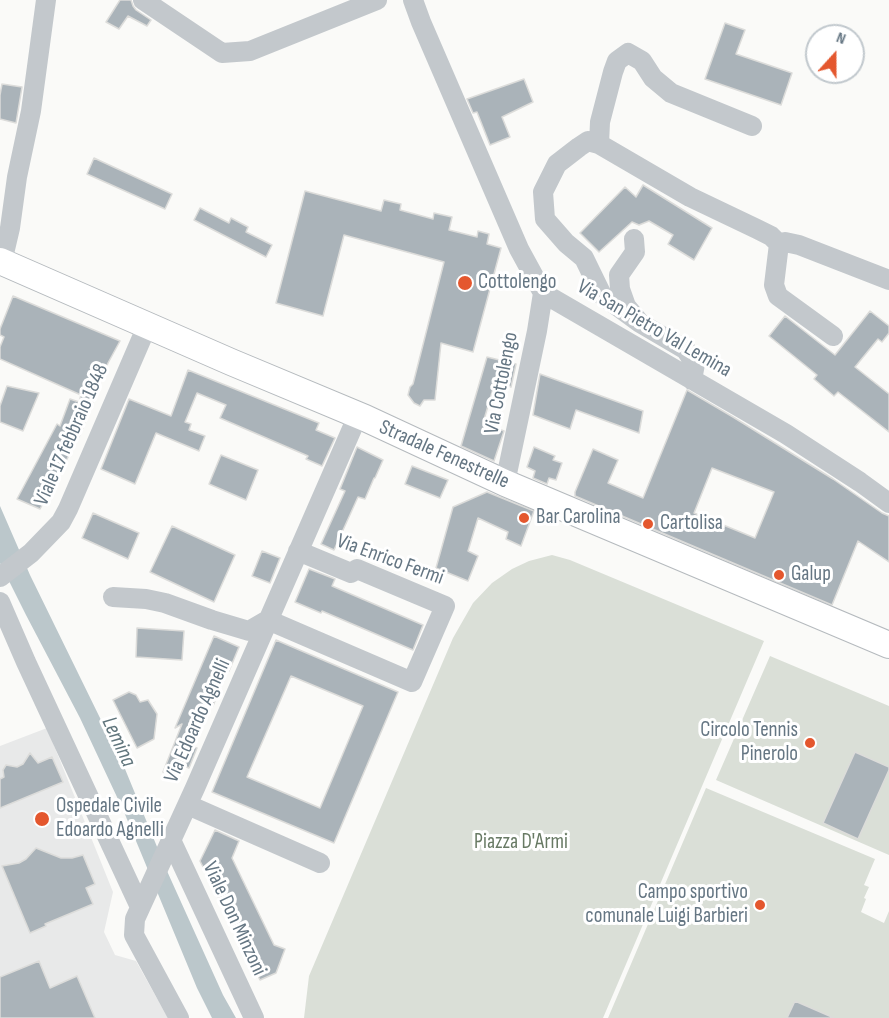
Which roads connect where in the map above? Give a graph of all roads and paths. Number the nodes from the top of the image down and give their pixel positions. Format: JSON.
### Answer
{"nodes":[{"id":1,"x":46,"y":0,"type":"edge"},
{"id":2,"x":143,"y":0,"type":"edge"},
{"id":3,"x":376,"y":0,"type":"edge"},
{"id":4,"x":413,"y":0,"type":"edge"},
{"id":5,"x":752,"y":126,"type":"dead end"},
{"id":6,"x":599,"y":144,"type":"junction"},
{"id":7,"x":634,"y":240,"type":"dead end"},
{"id":8,"x":779,"y":244,"type":"junction"},
{"id":9,"x":1,"y":262,"type":"edge"},
{"id":10,"x":889,"y":280,"type":"edge"},
{"id":11,"x":543,"y":292,"type":"junction"},
{"id":12,"x":640,"y":323,"type":"junction"},
{"id":13,"x":147,"y":326,"type":"junction"},
{"id":14,"x":833,"y":336,"type":"dead end"},
{"id":15,"x":692,"y":380,"type":"junction"},
{"id":16,"x":358,"y":415,"type":"junction"},
{"id":17,"x":505,"y":483,"type":"junction"},
{"id":18,"x":889,"y":503,"type":"edge"},
{"id":19,"x":298,"y":551,"type":"junction"},
{"id":20,"x":0,"y":577,"type":"edge"},
{"id":21,"x":113,"y":597,"type":"dead end"},
{"id":22,"x":0,"y":603,"type":"edge"},
{"id":23,"x":268,"y":620,"type":"junction"},
{"id":24,"x":0,"y":638,"type":"edge"},
{"id":25,"x":889,"y":645,"type":"edge"},
{"id":26,"x":26,"y":662,"type":"junction"},
{"id":27,"x":188,"y":806,"type":"junction"},
{"id":28,"x":167,"y":848,"type":"junction"},
{"id":29,"x":320,"y":863,"type":"dead end"},
{"id":30,"x":140,"y":907,"type":"junction"},
{"id":31,"x":179,"y":1018,"type":"edge"},
{"id":32,"x":254,"y":1018,"type":"edge"}],
"edges":[{"from":1,"to":9,"type":"street"},
{"from":2,"to":3,"type":"street"},
{"from":4,"to":11,"type":"street","name":"Via San Pietro Val Lemina"},
{"from":5,"to":6,"type":"street"},
{"from":6,"to":8,"type":"street"},
{"from":6,"to":12,"type":"street"},
{"from":7,"to":12,"type":"street"},
{"from":8,"to":10,"type":"street"},
{"from":8,"to":14,"type":"street"},
{"from":9,"to":13,"type":"main road","name":"Stradale Fenestrelle"},
{"from":11,"to":15,"type":"street","name":"Via San Pietro Val Lemina"},
{"from":11,"to":17,"type":"street","name":"Via Cottolengo"},
{"from":12,"to":15,"type":"street"},
{"from":13,"to":16,"type":"main road","name":"Stradale Fenestrelle"},
{"from":13,"to":20,"type":"street","name":"Viale 17 febbraio 1848"},
{"from":15,"to":18,"type":"street","name":"Via San Pietro Val Lemina"},
{"from":16,"to":17,"type":"main road","name":"Stradale Fenestrelle"},
{"from":16,"to":19,"type":"street","name":"Via Edoardo Agnelli"},
{"from":17,"to":25,"type":"main road","name":"Stradale Fenestrelle"},
{"from":19,"to":23,"type":"street","name":"Via Edoardo Agnelli"},
{"from":19,"to":23,"type":"street","name":"Via Enrico Fermi"},
{"from":21,"to":23,"type":"street"},
{"from":22,"to":26,"type":"street"},
{"from":23,"to":27,"type":"street","name":"Via Edoardo Agnelli"},
{"from":24,"to":26,"type":"street"},
{"from":26,"to":30,"type":"street"},
{"from":27,"to":28,"type":"street","name":"Via Edoardo Agnelli"},
{"from":27,"to":29,"type":"street"},
{"from":28,"to":30,"type":"street","name":"Via Edoardo Agnelli"},
{"from":28,"to":32,"type":"street","name":"Viale Don Minzoni"},
{"from":30,"to":31,"type":"street","name":"Via Edoardo Agnelli"}]}
